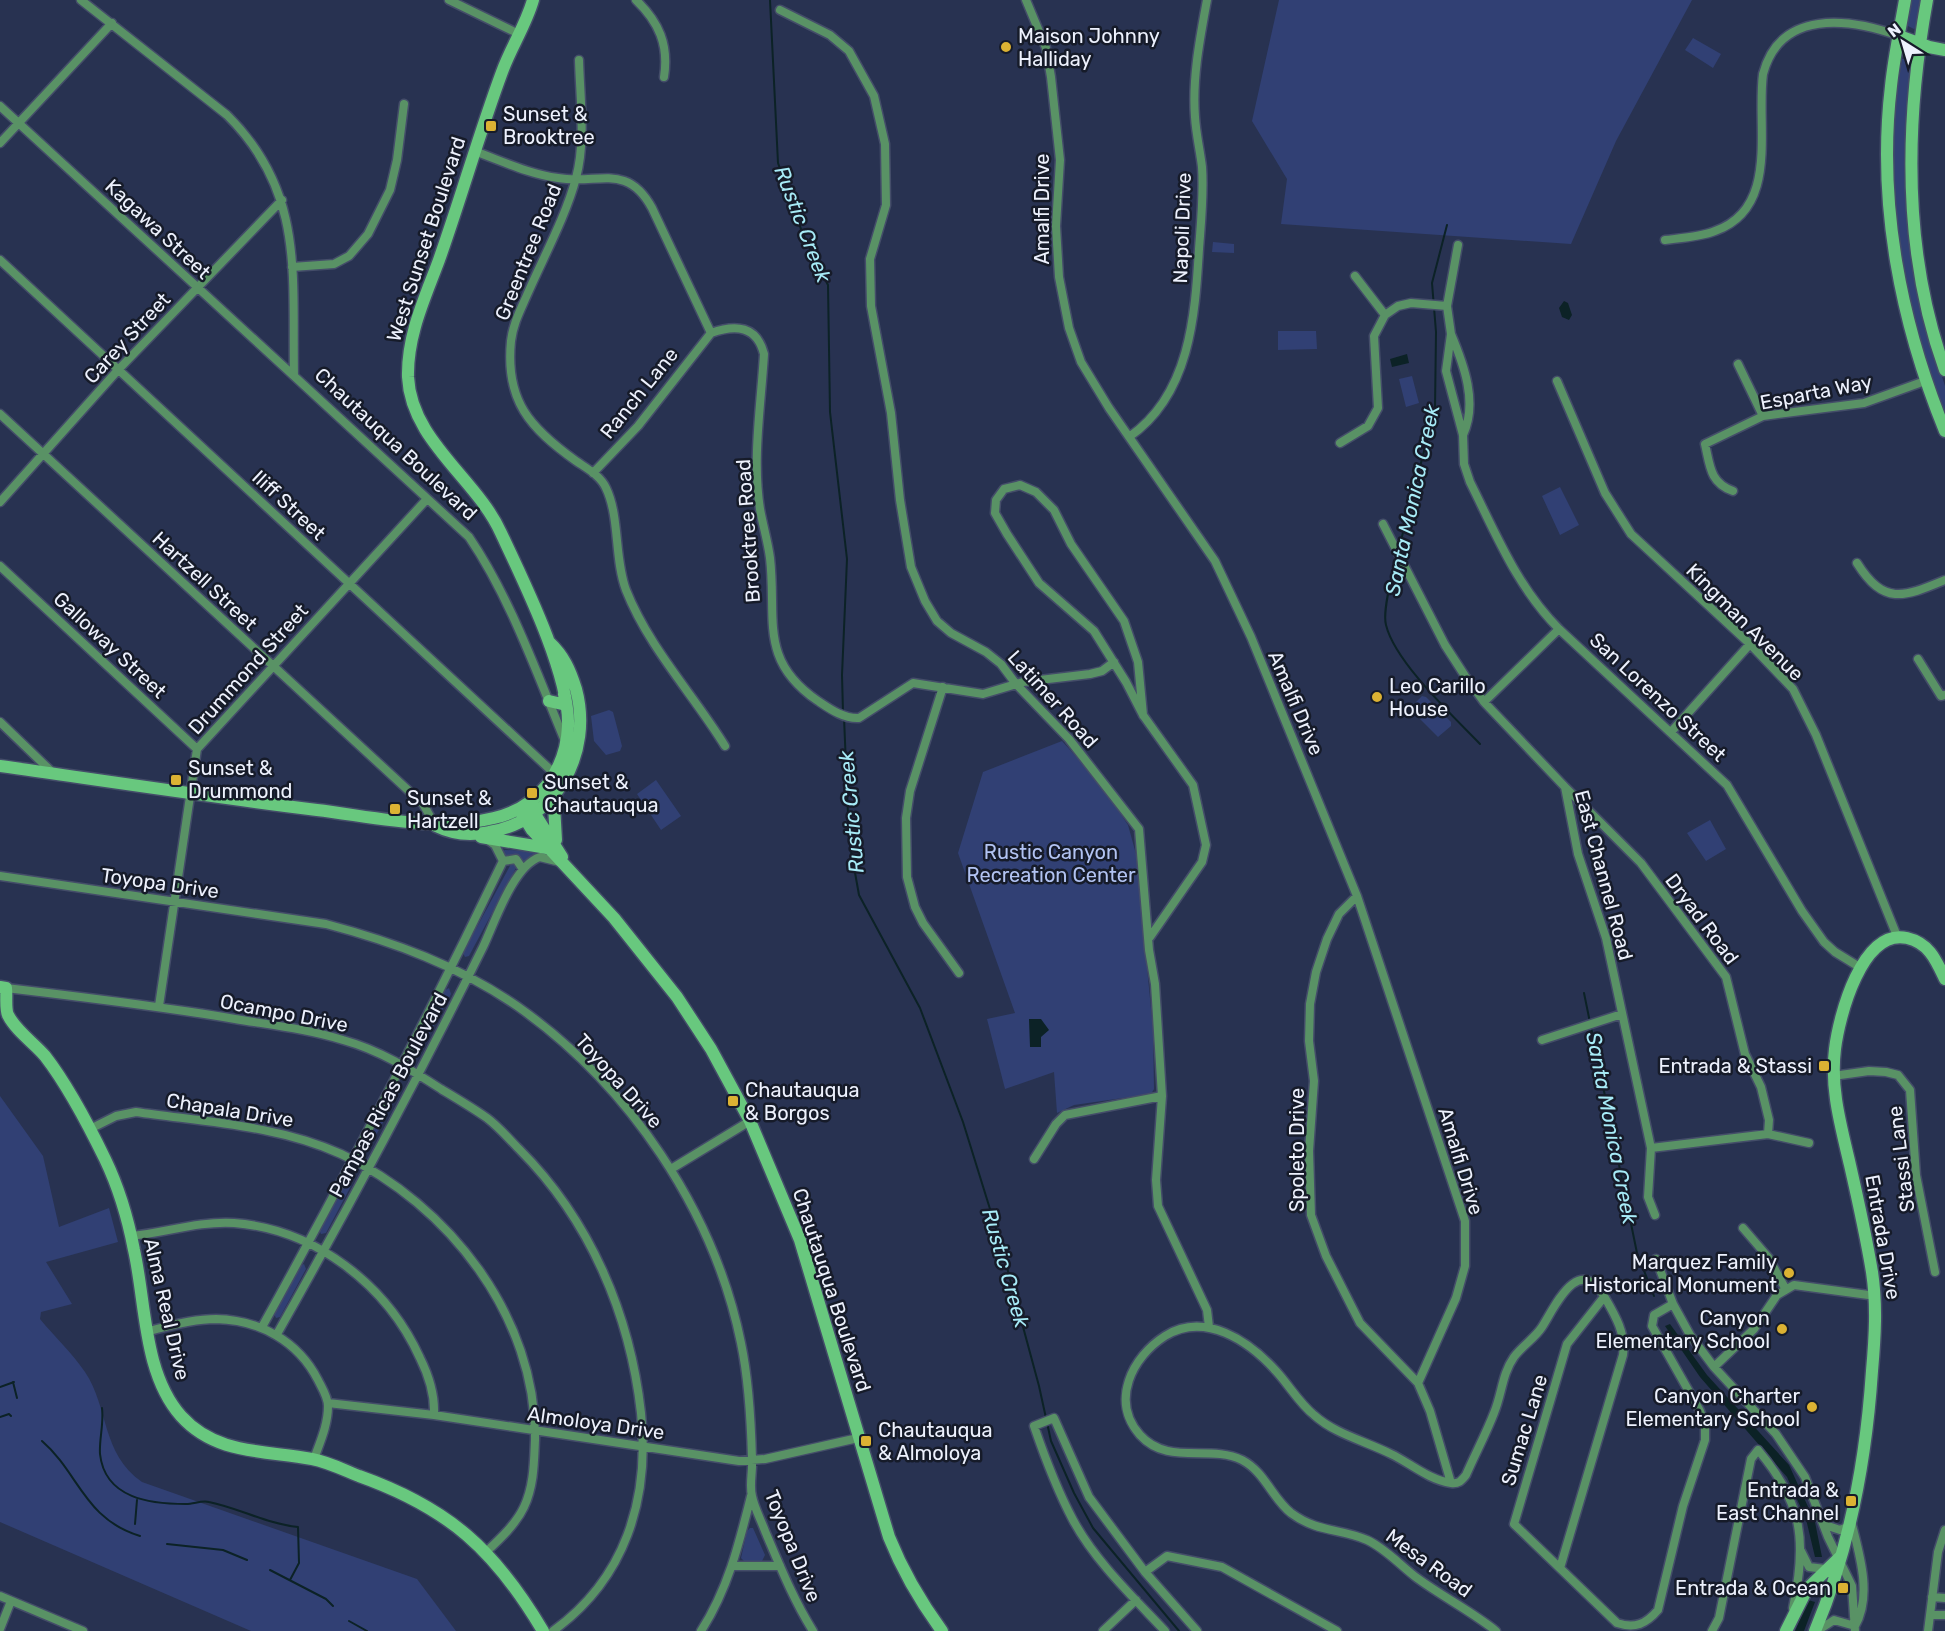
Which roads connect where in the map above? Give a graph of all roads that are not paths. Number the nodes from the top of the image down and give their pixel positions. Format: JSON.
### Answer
{"nodes":[{"id":1,"x":81,"y":0,"type":"edge"},
{"id":2,"x":448,"y":0,"type":"edge"},
{"id":3,"x":533,"y":0,"type":"edge"},
{"id":4,"x":636,"y":0,"type":"edge"},
{"id":5,"x":1026,"y":0,"type":"edge"},
{"id":6,"x":1207,"y":0,"type":"edge"},
{"id":7,"x":1905,"y":0,"type":"edge"},
{"id":8,"x":1927,"y":0,"type":"edge"},
{"id":9,"x":780,"y":10,"type":"dead end"},
{"id":10,"x":112,"y":23,"type":"junction"},
{"id":11,"x":519,"y":34,"type":"junction"},
{"id":12,"x":1899,"y":36,"type":"junction"},
{"id":13,"x":1919,"y":44,"type":"junction"},
{"id":14,"x":1945,"y":50,"type":"edge"},
{"id":15,"x":579,"y":60,"type":"dead end"},
{"id":16,"x":664,"y":77,"type":"dead end"},
{"id":17,"x":404,"y":104,"type":"dead end"},
{"id":18,"x":0,"y":106,"type":"edge"},
{"id":19,"x":18,"y":123,"type":"junction"},
{"id":20,"x":0,"y":143,"type":"edge"},
{"id":21,"x":474,"y":151,"type":"junction"},
{"id":22,"x":575,"y":180,"type":"junction"},
{"id":23,"x":282,"y":200,"type":"junction"},
{"id":24,"x":1665,"y":240,"type":"dead end"},
{"id":25,"x":1458,"y":245,"type":"dead end"},
{"id":26,"x":0,"y":260,"type":"edge"},
{"id":27,"x":292,"y":267,"type":"junction"},
{"id":28,"x":1355,"y":276,"type":"dead end"},
{"id":29,"x":197,"y":287,"type":"junction"},
{"id":30,"x":1447,"y":306,"type":"junction"},
{"id":31,"x":1385,"y":315,"type":"junction"},
{"id":32,"x":711,"y":333,"type":"junction"},
{"id":33,"x":1451,"y":334,"type":"junction"},
{"id":34,"x":1738,"y":364,"type":"dead end"},
{"id":35,"x":118,"y":370,"type":"junction"},
{"id":36,"x":1945,"y":370,"type":"edge"},
{"id":37,"x":294,"y":376,"type":"junction"},
{"id":38,"x":1557,"y":381,"type":"dead end"},
{"id":39,"x":1925,"y":381,"type":"junction"},
{"id":40,"x":0,"y":414,"type":"edge"},
{"id":41,"x":1763,"y":416,"type":"junction"},
{"id":42,"x":1945,"y":431,"type":"edge"},
{"id":43,"x":1463,"y":435,"type":"junction"},
{"id":44,"x":1130,"y":437,"type":"junction"},
{"id":45,"x":1340,"y":443,"type":"dead end"},
{"id":46,"x":44,"y":454,"type":"junction"},
{"id":47,"x":592,"y":473,"type":"junction"},
{"id":48,"x":1733,"y":491,"type":"dead end"},
{"id":49,"x":427,"y":499,"type":"junction"},
{"id":50,"x":0,"y":502,"type":"edge"},
{"id":51,"x":1383,"y":524,"type":"dead end"},
{"id":52,"x":1857,"y":563,"type":"dead end"},
{"id":53,"x":0,"y":566,"type":"edge"},
{"id":54,"x":1945,"y":580,"type":"edge"},
{"id":55,"x":349,"y":583,"type":"junction"},
{"id":56,"x":1559,"y":629,"type":"junction"},
{"id":57,"x":548,"y":642,"type":"junction"},
{"id":58,"x":1750,"y":644,"type":"junction"},
{"id":59,"x":1918,"y":660,"type":"dead end"},
{"id":60,"x":1114,"y":662,"type":"junction"},
{"id":61,"x":273,"y":667,"type":"junction"},
{"id":62,"x":1016,"y":684,"type":"junction"},
{"id":63,"x":564,"y":687,"type":"junction"},
{"id":64,"x":943,"y":687,"type":"junction"},
{"id":65,"x":1943,"y":695,"type":"edge"},
{"id":66,"x":549,"y":701,"type":"junction"},
{"id":67,"x":1484,"y":702,"type":"junction"},
{"id":68,"x":1143,"y":715,"type":"junction"},
{"id":69,"x":0,"y":722,"type":"edge"},
{"id":70,"x":1671,"y":732,"type":"junction"},
{"id":71,"x":566,"y":743,"type":"junction"},
{"id":72,"x":725,"y":746,"type":"dead end"},
{"id":73,"x":197,"y":749,"type":"junction"},
{"id":74,"x":0,"y":766,"type":"edge"},
{"id":75,"x":54,"y":774,"type":"junction"},
{"id":76,"x":556,"y":775,"type":"junction"},
{"id":77,"x":1565,"y":787,"type":"junction"},
{"id":78,"x":189,"y":794,"type":"junction"},
{"id":79,"x":556,"y":794,"type":"junction"},
{"id":80,"x":527,"y":811,"type":"junction"},
{"id":81,"x":435,"y":825,"type":"junction"},
{"id":82,"x":474,"y":835,"type":"junction"},
{"id":83,"x":487,"y":839,"type":"junction"},
{"id":84,"x":552,"y":847,"type":"junction"},
{"id":85,"x":502,"y":861,"type":"junction"},
{"id":86,"x":565,"y":863,"type":"junction"},
{"id":87,"x":522,"y":868,"type":"junction"},
{"id":88,"x":0,"y":876,"type":"edge"},
{"id":89,"x":1357,"y":896,"type":"junction"},
{"id":90,"x":175,"y":901,"type":"junction"},
{"id":91,"x":1898,"y":936,"type":"junction"},
{"id":92,"x":1150,"y":937,"type":"junction"},
{"id":93,"x":452,"y":968,"type":"junction"},
{"id":94,"x":1861,"y":968,"type":"junction"},
{"id":95,"x":959,"y":973,"type":"dead end"},
{"id":96,"x":468,"y":978,"type":"junction"},
{"id":97,"x":1945,"y":979,"type":"edge"},
{"id":98,"x":3,"y":988,"type":"edge"},
{"id":99,"x":159,"y":1006,"type":"junction"},
{"id":100,"x":4,"y":1013,"type":"edge"},
{"id":101,"x":1622,"y":1014,"type":"junction"},
{"id":102,"x":1542,"y":1040,"type":"dead end"},
{"id":103,"x":402,"y":1063,"type":"junction"},
{"id":104,"x":417,"y":1073,"type":"junction"},
{"id":105,"x":1833,"y":1076,"type":"junction"},
{"id":106,"x":1162,"y":1096,"type":"junction"},
{"id":107,"x":750,"y":1121,"type":"junction"},
{"id":108,"x":90,"y":1129,"type":"junction"},
{"id":109,"x":1768,"y":1134,"type":"junction"},
{"id":110,"x":1809,"y":1143,"type":"dead end"},
{"id":111,"x":1651,"y":1149,"type":"junction"},
{"id":112,"x":1034,"y":1159,"type":"dead end"},
{"id":113,"x":353,"y":1161,"type":"junction"},
{"id":114,"x":368,"y":1169,"type":"junction"},
{"id":115,"x":671,"y":1169,"type":"junction"},
{"id":116,"x":1655,"y":1215,"type":"dead end"},
{"id":117,"x":1743,"y":1228,"type":"dead end"},
{"id":118,"x":130,"y":1236,"type":"junction"},
{"id":119,"x":308,"y":1243,"type":"junction"},
{"id":120,"x":324,"y":1252,"type":"junction"},
{"id":121,"x":1656,"y":1259,"type":"dead end"},
{"id":122,"x":1935,"y":1272,"type":"dead end"},
{"id":123,"x":1785,"y":1288,"type":"junction"},
{"id":124,"x":1876,"y":1296,"type":"junction"},
{"id":125,"x":1604,"y":1297,"type":"junction"},
{"id":126,"x":1673,"y":1304,"type":"junction"},
{"id":127,"x":262,"y":1327,"type":"junction"},
{"id":128,"x":1209,"y":1327,"type":"junction"},
{"id":129,"x":148,"y":1331,"type":"junction"},
{"id":130,"x":277,"y":1334,"type":"junction"},
{"id":131,"x":1714,"y":1366,"type":"junction"},
{"id":132,"x":1418,"y":1383,"type":"junction"},
{"id":133,"x":328,"y":1403,"type":"junction"},
{"id":134,"x":434,"y":1414,"type":"junction"},
{"id":135,"x":535,"y":1431,"type":"junction"},
{"id":136,"x":858,"y":1438,"type":"junction"},
{"id":137,"x":643,"y":1447,"type":"junction"},
{"id":138,"x":314,"y":1460,"type":"junction"},
{"id":139,"x":752,"y":1461,"type":"junction"},
{"id":140,"x":1451,"y":1483,"type":"junction"},
{"id":141,"x":751,"y":1496,"type":"junction"},
{"id":142,"x":1852,"y":1525,"type":"junction"},
{"id":143,"x":1825,"y":1526,"type":"junction"},
{"id":144,"x":1945,"y":1530,"type":"edge"},
{"id":145,"x":1800,"y":1551,"type":"junction"},
{"id":146,"x":486,"y":1552,"type":"junction"},
{"id":147,"x":1840,"y":1557,"type":"junction"},
{"id":148,"x":733,"y":1566,"type":"junction"},
{"id":149,"x":780,"y":1566,"type":"junction"},
{"id":150,"x":1560,"y":1568,"type":"junction"},
{"id":151,"x":1825,"y":1569,"type":"junction"},
{"id":152,"x":1145,"y":1572,"type":"junction"},
{"id":153,"x":0,"y":1596,"type":"edge"},
{"id":154,"x":1932,"y":1597,"type":"junction"},
{"id":155,"x":1945,"y":1598,"type":"edge"},
{"id":156,"x":1136,"y":1600,"type":"junction"},
{"id":157,"x":11,"y":1601,"type":"junction"},
{"id":158,"x":1929,"y":1615,"type":"junction"},
{"id":159,"x":1945,"y":1615,"type":"edge"},
{"id":160,"x":1788,"y":1626,"type":"edge"},
{"id":161,"x":1855,"y":1628,"type":"edge"},
{"id":162,"x":0,"y":1629,"type":"edge"},
{"id":163,"x":83,"y":1631,"type":"edge"},
{"id":164,"x":543,"y":1631,"type":"edge"},
{"id":165,"x":553,"y":1631,"type":"edge"},
{"id":166,"x":701,"y":1631,"type":"edge"},
{"id":167,"x":813,"y":1631,"type":"edge"},
{"id":168,"x":942,"y":1631,"type":"edge"},
{"id":169,"x":1103,"y":1631,"type":"edge"},
{"id":170,"x":1165,"y":1631,"type":"edge"},
{"id":171,"x":1197,"y":1631,"type":"edge"},
{"id":172,"x":1337,"y":1631,"type":"edge"},
{"id":173,"x":1496,"y":1631,"type":"edge"},
{"id":174,"x":1712,"y":1631,"type":"edge"},
{"id":175,"x":1816,"y":1631,"type":"edge"},
{"id":176,"x":1928,"y":1631,"type":"edge"}],
"edges":[{"from":1,"to":10,"type":"street","name":"Chautauqua Boulevard"},
{"from":2,"to":11,"type":"street"},
{"from":3,"to":11,"type":"street","name":"West Sunset Boulevard"},
{"from":4,"to":16,"type":"street"},
{"from":5,"to":44,"type":"street","name":"Amalfi Drive"},
{"from":6,"to":44,"type":"street","name":"Napoli Drive"},
{"from":7,"to":12,"type":"street"},
{"from":8,"to":13,"type":"street"},
{"from":9,"to":62,"type":"street","name":"Latimer Road"},
{"from":10,"to":19,"type":"street"},
{"from":10,"to":23,"type":"street","name":"Chautauqua Boulevard"},
{"from":11,"to":21,"type":"street","name":"West Sunset Boulevard"},
{"from":12,"to":13,"type":"street"},
{"from":12,"to":24,"type":"street"},
{"from":12,"to":39,"type":"street"},
{"from":13,"to":14,"type":"street"},
{"from":13,"to":36,"type":"street"},
{"from":15,"to":22,"type":"street","name":"Greentree Road"},
{"from":17,"to":27,"type":"street"},
{"from":18,"to":19,"type":"street","name":"Kagawa Street"},
{"from":19,"to":20,"type":"street"},
{"from":19,"to":29,"type":"street","name":"Kagawa Street"},
{"from":21,"to":22,"type":"street"},
{"from":21,"to":57,"type":"street","name":"West Sunset Boulevard"},
{"from":22,"to":32,"type":"street"},
{"from":22,"to":47,"type":"street","name":"Greentree Road"},
{"from":23,"to":27,"type":"street","name":"Chautauqua Boulevard"},
{"from":23,"to":29,"type":"street","name":"Carey Street"},
{"from":25,"to":30,"type":"street","name":"San Lorenzo Street"},
{"from":26,"to":35,"type":"street","name":"Iliff Street"},
{"from":27,"to":37,"type":"street","name":"Chautauqua Boulevard"},
{"from":28,"to":31,"type":"street"},
{"from":29,"to":35,"type":"street","name":"Carey Street"},
{"from":29,"to":37,"type":"street","name":"Kagawa Street"},
{"from":30,"to":31,"type":"street"},
{"from":30,"to":33,"type":"street","name":"San Lorenzo Street"},
{"from":31,"to":45,"type":"street"},
{"from":32,"to":47,"type":"street","name":"Ranch Lane"},
{"from":32,"to":64,"type":"street","name":"Brooktree Road"},
{"from":33,"to":43,"type":"street","name":"San Lorenzo Street"},
{"from":33,"to":43,"type":"street","name":"San Lorenzo Street"},
{"from":34,"to":41,"type":"street"},
{"from":35,"to":46,"type":"street","name":"Carey Street"},
{"from":35,"to":55,"type":"street","name":"Iliff Street"},
{"from":37,"to":49,"type":"street","name":"Chautauqua Boulevard"},
{"from":38,"to":58,"type":"street","name":"Kingman Avenue"},
{"from":39,"to":41,"type":"street","name":"Esparta Way"},
{"from":39,"to":42,"type":"street"},
{"from":40,"to":46,"type":"street","name":"Hartzell Street"},
{"from":41,"to":48,"type":"street","name":"Esparta Way"},
{"from":43,"to":56,"type":"street","name":"San Lorenzo Street"},
{"from":44,"to":89,"type":"street","name":"Amalfi Drive"},
{"from":46,"to":50,"type":"street","name":"Carey Street"},
{"from":46,"to":61,"type":"street","name":"Hartzell Street"},
{"from":47,"to":72,"type":"street","name":"Greentree Road"},
{"from":49,"to":55,"type":"street","name":"Drummond Street"},
{"from":49,"to":66,"type":"street","name":"Chautauqua Boulevard"},
{"from":51,"to":67,"type":"street","name":"East Channel Road"},
{"from":52,"to":54,"type":"street"},
{"from":53,"to":73,"type":"street","name":"Galloway Street"},
{"from":55,"to":61,"type":"street","name":"Drummond Street"},
{"from":55,"to":76,"type":"street","name":"Iliff Street"},
{"from":56,"to":67,"type":"street"},
{"from":56,"to":70,"type":"street","name":"San Lorenzo Street"},
{"from":57,"to":63,"type":"street","name":"West Sunset Boulevard"},
{"from":57,"to":79,"type":"street","name":"West Sunset Boulevard"},
{"from":58,"to":70,"type":"street"},
{"from":58,"to":91,"type":"street","name":"Kingman Avenue"},
{"from":59,"to":65,"type":"street"},
{"from":60,"to":62,"type":"street","name":"Brooktree Road"},
{"from":60,"to":68,"type":"street"},
{"from":60,"to":68,"type":"street"},
{"from":61,"to":73,"type":"street","name":"Drummond Street"},
{"from":61,"to":81,"type":"street","name":"Hartzell Street"},
{"from":62,"to":64,"type":"street","name":"Brooktree Road"},
{"from":62,"to":92,"type":"street","name":"Latimer Road"},
{"from":63,"to":66,"type":"street"},
{"from":63,"to":71,"type":"street","name":"West Sunset Boulevard"},
{"from":64,"to":95,"type":"street"},
{"from":66,"to":71,"type":"street","name":"Chautauqua Boulevard"},
{"from":67,"to":77,"type":"street","name":"East Channel Road"},
{"from":68,"to":92,"type":"street"},
{"from":69,"to":75,"type":"street"},
{"from":70,"to":94,"type":"street","name":"San Lorenzo Street"},
{"from":71,"to":76,"type":"street","name":"West Sunset Boulevard"},
{"from":73,"to":78,"type":"street","name":"Drummond Street"},
{"from":74,"to":75,"type":"street","name":"West Sunset Boulevard"},
{"from":75,"to":78,"type":"street","name":"West Sunset Boulevard"},
{"from":76,"to":80,"type":"street","name":"West Sunset Boulevard"},
{"from":77,"to":101,"type":"street","name":"East Channel Road"},
{"from":77,"to":109,"type":"street","name":"Dryad Road"},
{"from":78,"to":81,"type":"street","name":"West Sunset Boulevard"},
{"from":78,"to":90,"type":"street","name":"Drummond Street"},
{"from":79,"to":80,"type":"street","name":"West Sunset Boulevard"},
{"from":79,"to":84,"type":"street"},
{"from":80,"to":81,"type":"street","name":"West Sunset Boulevard"},
{"from":80,"to":82,"type":"street","name":"West Sunset Boulevard"},
{"from":80,"to":84,"type":"street","name":"Chautauqua Boulevard"},
{"from":81,"to":82,"type":"street","name":"West Sunset Boulevard"},
{"from":82,"to":83,"type":"street"},
{"from":83,"to":84,"type":"street"},
{"from":83,"to":85,"type":"street"},
{"from":84,"to":86,"type":"street","name":"Chautauqua Boulevard"},
{"from":85,"to":87,"type":"street"},
{"from":85,"to":93,"type":"street","name":"Pampas Ricas Boulevard"},
{"from":86,"to":87,"type":"street"},
{"from":86,"to":107,"type":"street","name":"Chautauqua Boulevard"},
{"from":87,"to":96,"type":"street","name":"Pampas Ricas Boulevard"},
{"from":88,"to":90,"type":"street","name":"Toyopa Drive"},
{"from":89,"to":132,"type":"street","name":"Amalfi Drive"},
{"from":89,"to":132,"type":"street","name":"Spoleto Drive"},
{"from":90,"to":93,"type":"street","name":"Toyopa Drive"},
{"from":90,"to":99,"type":"street","name":"Drummond Street"},
{"from":91,"to":94,"type":"street","name":"Entrada Drive"},
{"from":91,"to":97,"type":"street"},
{"from":92,"to":106,"type":"street","name":"Latimer Road"},
{"from":93,"to":96,"type":"street","name":"Toyopa Drive"},
{"from":93,"to":103,"type":"street","name":"Pampas Ricas Boulevard"},
{"from":94,"to":105,"type":"street","name":"Entrada Drive"},
{"from":96,"to":104,"type":"street","name":"Pampas Ricas Boulevard"},
{"from":96,"to":115,"type":"street","name":"Toyopa Drive"},
{"from":98,"to":99,"type":"street","name":"Ocampo Drive"},
{"from":98,"to":100,"type":"street","name":"Alma Real Drive"},
{"from":99,"to":103,"type":"street","name":"Ocampo Drive"},
{"from":100,"to":108,"type":"street","name":"Alma Real Drive"},
{"from":101,"to":102,"type":"street"},
{"from":101,"to":111,"type":"street","name":"East Channel Road"},
{"from":103,"to":104,"type":"street","name":"Ocampo Drive"},
{"from":103,"to":113,"type":"street","name":"Pampas Ricas Boulevard"},
{"from":104,"to":114,"type":"street","name":"Pampas Ricas Boulevard"},
{"from":104,"to":137,"type":"street","name":"Ocampo Drive"},
{"from":105,"to":122,"type":"street","name":"Stassi Lane"},
{"from":105,"to":124,"type":"street","name":"Entrada Drive"},
{"from":106,"to":112,"type":"street"},
{"from":106,"to":128,"type":"street","name":"Latimer Road"},
{"from":107,"to":115,"type":"street"},
{"from":107,"to":136,"type":"street","name":"Chautauqua Boulevard"},
{"from":108,"to":113,"type":"street","name":"Chapala Drive"},
{"from":108,"to":118,"type":"street","name":"Alma Real Drive"},
{"from":109,"to":110,"type":"street"},
{"from":109,"to":111,"type":"street"},
{"from":111,"to":116,"type":"street","name":"East Channel Road"},
{"from":113,"to":114,"type":"street","name":"Chapala Drive"},
{"from":113,"to":119,"type":"street","name":"Pampas Ricas Boulevard"},
{"from":114,"to":120,"type":"street","name":"Pampas Ricas Boulevard"},
{"from":114,"to":135,"type":"street","name":"Chapala Drive"},
{"from":115,"to":139,"type":"street","name":"Toyopa Drive"},
{"from":117,"to":123,"type":"street"},
{"from":118,"to":119,"type":"street"},
{"from":118,"to":129,"type":"street","name":"Alma Real Drive"},
{"from":119,"to":120,"type":"street"},
{"from":119,"to":127,"type":"street","name":"Pampas Ricas Boulevard"},
{"from":120,"to":130,"type":"street","name":"Pampas Ricas Boulevard"},
{"from":120,"to":134,"type":"street"},
{"from":121,"to":126,"type":"street"},
{"from":123,"to":124,"type":"street"},
{"from":123,"to":131,"type":"street"},
{"from":124,"to":142,"type":"street","name":"Entrada Drive"},
{"from":125,"to":140,"type":"street"},
{"from":125,"to":150,"type":"street"},
{"from":125,"to":150,"type":"street","name":"Sumac Lane"},
{"from":126,"to":131,"type":"street"},
{"from":126,"to":150,"type":"street"},
{"from":127,"to":129,"type":"street"},
{"from":127,"to":130,"type":"street"},
{"from":128,"to":140,"type":"street"},
{"from":128,"to":173,"type":"street","name":"Mesa Road"},
{"from":129,"to":138,"type":"street","name":"Alma Real Drive"},
{"from":130,"to":133,"type":"street"},
{"from":131,"to":143,"type":"street"},
{"from":132,"to":140,"type":"street"},
{"from":133,"to":134,"type":"street","name":"Almoloya Drive"},
{"from":133,"to":138,"type":"street"},
{"from":134,"to":135,"type":"street","name":"Almoloya Drive"},
{"from":135,"to":137,"type":"street","name":"Almoloya Drive"},
{"from":135,"to":146,"type":"street","name":"Chapala Drive"},
{"from":136,"to":139,"type":"street","name":"Almoloya Drive"},
{"from":136,"to":168,"type":"street","name":"Chautauqua Boulevard"},
{"from":137,"to":139,"type":"street","name":"Almoloya Drive"},
{"from":137,"to":165,"type":"street","name":"Ocampo Drive"},
{"from":138,"to":146,"type":"street","name":"Alma Real Drive"},
{"from":139,"to":141,"type":"street","name":"Toyopa Drive"},
{"from":141,"to":148,"type":"street"},
{"from":141,"to":149,"type":"street","name":"Toyopa Drive"},
{"from":142,"to":143,"type":"street"},
{"from":142,"to":147,"type":"street","name":"Entrada Drive"},
{"from":142,"to":161,"type":"street"},
{"from":143,"to":147,"type":"street"},
{"from":144,"to":154,"type":"street"},
{"from":145,"to":151,"type":"street"},
{"from":145,"to":160,"type":"street"},
{"from":145,"to":174,"type":"street"},
{"from":146,"to":164,"type":"street","name":"Alma Real Drive"},
{"from":147,"to":151,"type":"street"},
{"from":147,"to":161,"type":"street"},
{"from":147,"to":175,"type":"street","name":"Entrada Drive"},
{"from":148,"to":149,"type":"street"},
{"from":148,"to":166,"type":"street"},
{"from":149,"to":167,"type":"street","name":"Toyopa Drive"},
{"from":151,"to":160,"type":"street"},
{"from":152,"to":156,"type":"street"},
{"from":152,"to":171,"type":"street"},
{"from":152,"to":172,"type":"street"},
{"from":153,"to":157,"type":"street"},
{"from":154,"to":155,"type":"street"},
{"from":154,"to":158,"type":"street"},
{"from":156,"to":169,"type":"street"},
{"from":156,"to":170,"type":"street"},
{"from":157,"to":162,"type":"street"},
{"from":157,"to":163,"type":"street"},
{"from":158,"to":159,"type":"street"},
{"from":158,"to":176,"type":"street"},
{"from":161,"to":175,"type":"street"}]}
